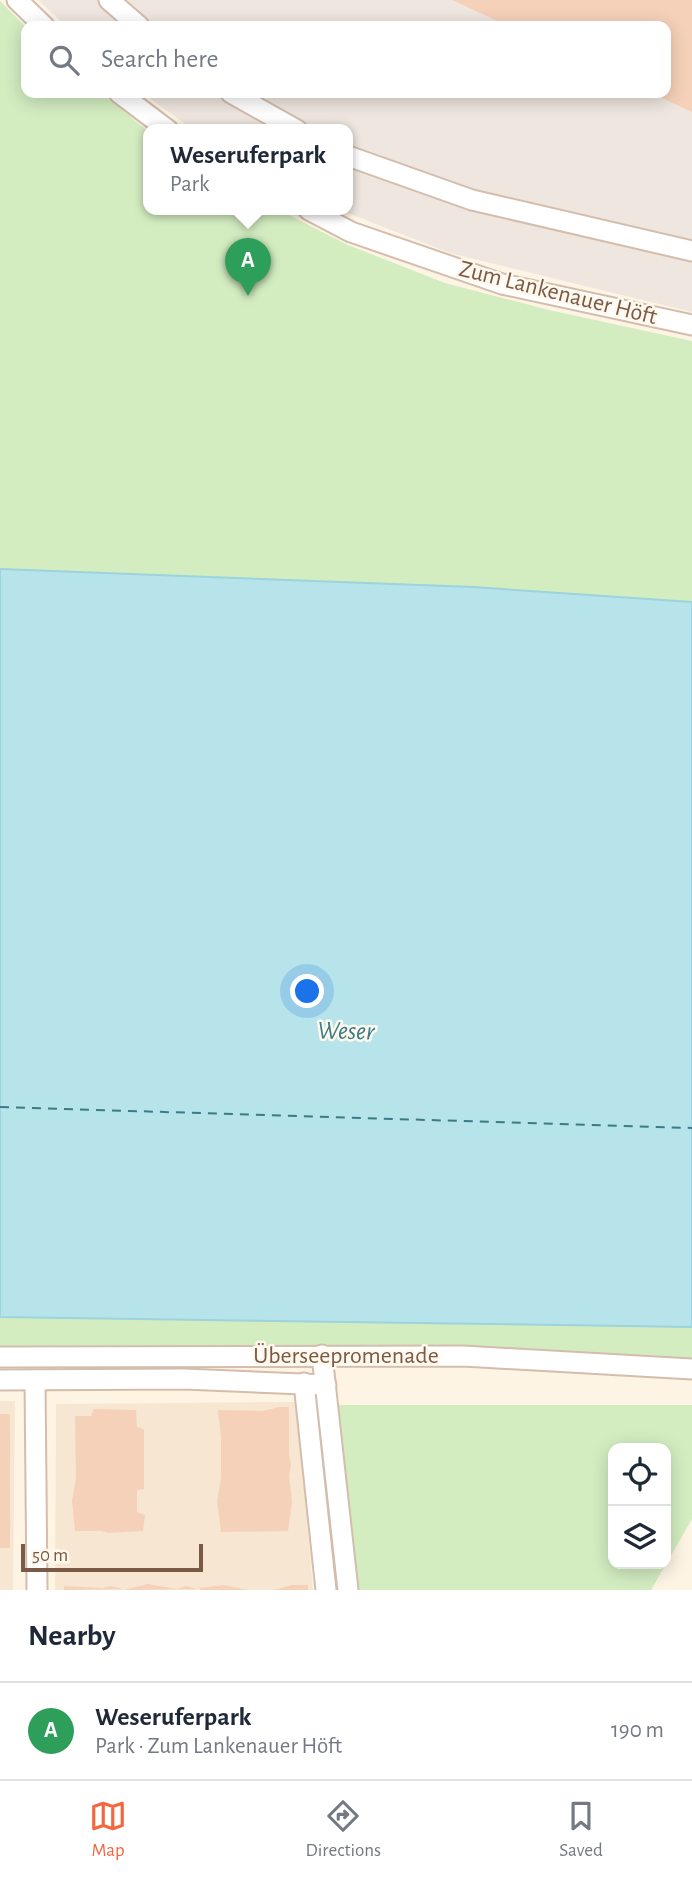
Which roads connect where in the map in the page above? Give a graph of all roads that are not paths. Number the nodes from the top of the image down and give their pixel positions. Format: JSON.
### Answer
{"nodes":[{"id":1,"x":17,"y":0,"type":"edge"},
{"id":2,"x":109,"y":0,"type":"edge"},
{"id":3,"x":39,"y":21,"type":"edge"},
{"id":4,"x":133,"y":21,"type":"edge"},
{"id":5,"x":126,"y":98,"type":"edge"},
{"id":6,"x":240,"y":98,"type":"edge"},
{"id":7,"x":160,"y":124,"type":"edge"},
{"id":8,"x":286,"y":124,"type":"edge"},
{"id":9,"x":353,"y":158,"type":"edge"},
{"id":10,"x":319,"y":215,"type":"edge"},
{"id":11,"x":692,"y":251,"type":"edge"},
{"id":12,"x":692,"y":325,"type":"edge"},
{"id":13,"x":322,"y":1355,"type":"junction"},
{"id":14,"x":0,"y":1357,"type":"edge"},
{"id":15,"x":692,"y":1370,"type":"edge"},
{"id":16,"x":0,"y":1380,"type":"edge"},
{"id":17,"x":35,"y":1380,"type":"junction"},
{"id":18,"x":304,"y":1383,"type":"junction"},
{"id":19,"x":326,"y":1385,"type":"junction"},
{"id":20,"x":37,"y":1590,"type":"edge"},
{"id":21,"x":326,"y":1590,"type":"edge"},
{"id":22,"x":348,"y":1590,"type":"edge"}],
"edges":[{"from":1,"to":3,"type":"street"},
{"from":2,"to":4,"type":"street"},
{"from":5,"to":7,"type":"street"},
{"from":6,"to":8,"type":"street"},
{"from":9,"to":11,"type":"street"},
{"from":10,"to":12,"type":"street","name":"Zum Lankenauer Höft"},
{"from":13,"to":14,"type":"street","name":"Überseepromenade"},
{"from":13,"to":15,"type":"street","name":"Überseepromenade"},
{"from":13,"to":19,"type":"street"},
{"from":16,"to":17,"type":"street","name":"Überseepromenade"},
{"from":17,"to":18,"type":"street","name":"Überseepromenade"},
{"from":17,"to":20,"type":"street"},
{"from":18,"to":19,"type":"street","name":"Überseepromenade"},
{"from":18,"to":21,"type":"street"},
{"from":19,"to":22,"type":"street"}]}
